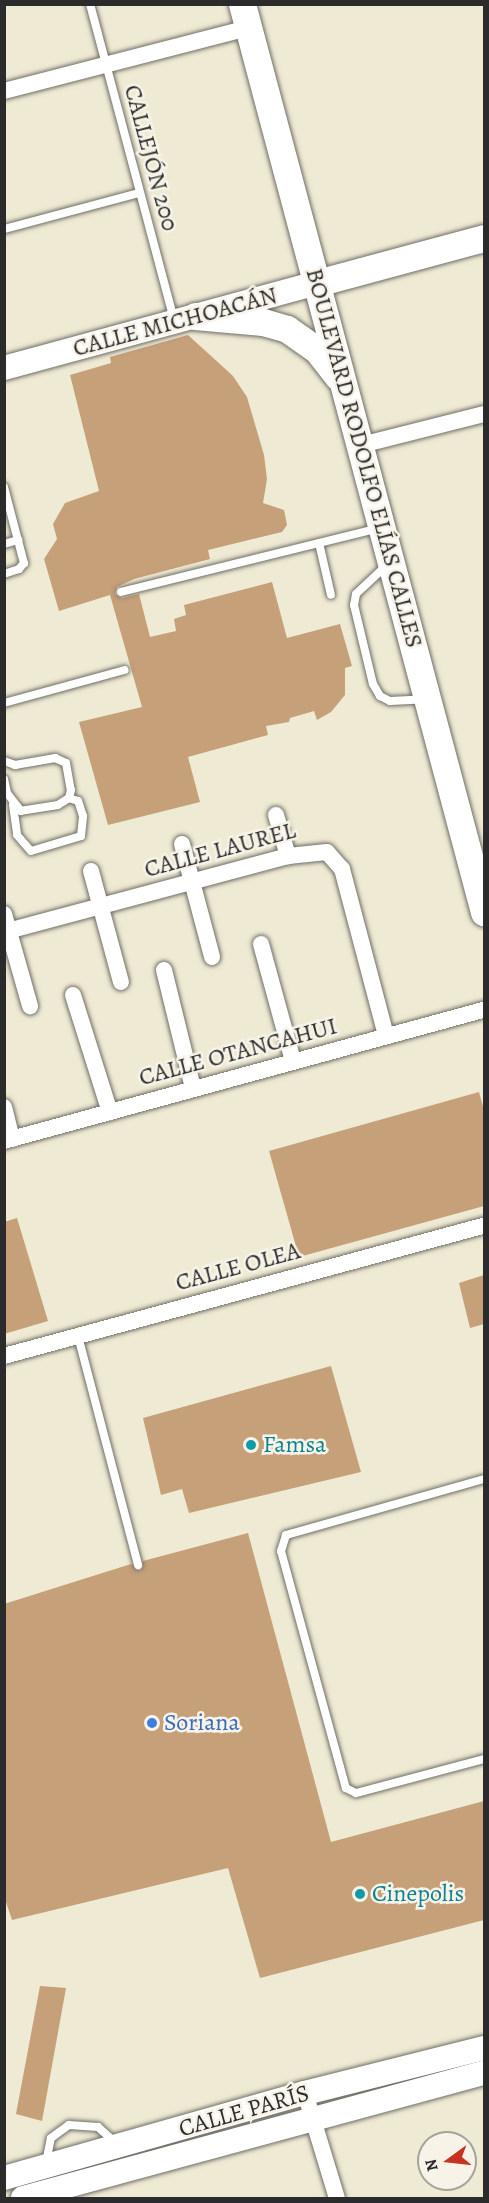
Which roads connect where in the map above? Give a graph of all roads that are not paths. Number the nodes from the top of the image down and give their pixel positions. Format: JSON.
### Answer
{"nodes":[{"id":1,"x":90,"y":4,"type":"edge"},
{"id":2,"x":245,"y":16,"type":"edge"},
{"id":3,"x":105,"y":64,"type":"junction"},
{"id":4,"x":4,"y":91,"type":"edge"},
{"id":5,"x":139,"y":193,"type":"junction"},
{"id":6,"x":4,"y":229,"type":"edge"},
{"id":7,"x":484,"y":238,"type":"edge"},
{"id":8,"x":317,"y":283,"type":"junction"},
{"id":9,"x":185,"y":319,"type":"junction"},
{"id":10,"x":4,"y":368,"type":"edge"},
{"id":11,"x":345,"y":388,"type":"junction"},
{"id":12,"x":484,"y":414,"type":"edge"},
{"id":13,"x":361,"y":445,"type":"junction"},
{"id":14,"x":5,"y":493,"type":"edge"},
{"id":15,"x":383,"y":527,"type":"junction"},
{"id":16,"x":18,"y":540,"type":"junction"},
{"id":17,"x":320,"y":543,"type":"junction"},
{"id":18,"x":4,"y":544,"type":"edge"},
{"id":19,"x":392,"y":561,"type":"junction"},
{"id":20,"x":4,"y":574,"type":"edge"},
{"id":21,"x":121,"y":591,"type":"dead end"},
{"id":22,"x":331,"y":595,"type":"dead end"},
{"id":23,"x":125,"y":670,"type":"dead end"},
{"id":24,"x":428,"y":699,"type":"junction"},
{"id":25,"x":4,"y":703,"type":"edge"},
{"id":26,"x":4,"y":761,"type":"edge"},
{"id":27,"x":4,"y":779,"type":"edge"},
{"id":28,"x":69,"y":798,"type":"junction"},
{"id":29,"x":13,"y":805,"type":"junction"},
{"id":30,"x":276,"y":815,"type":"dead end"},
{"id":31,"x":182,"y":844,"type":"dead end"},
{"id":32,"x":288,"y":856,"type":"junction"},
{"id":33,"x":91,"y":871,"type":"dead end"},
{"id":34,"x":192,"y":883,"type":"junction"},
{"id":35,"x":100,"y":906,"type":"junction"},
{"id":36,"x":484,"y":912,"type":"edge"},
{"id":37,"x":4,"y":914,"type":"edge"},
{"id":38,"x":7,"y":931,"type":"edge"},
{"id":39,"x":261,"y":944,"type":"dead end"},
{"id":40,"x":212,"y":957,"type":"dead end"},
{"id":41,"x":164,"y":970,"type":"dead end"},
{"id":42,"x":121,"y":982,"type":"dead end"},
{"id":43,"x":73,"y":995,"type":"dead end"},
{"id":44,"x":30,"y":1006,"type":"dead end"},
{"id":45,"x":484,"y":1010,"type":"edge"},
{"id":46,"x":386,"y":1036,"type":"junction"},
{"id":47,"x":293,"y":1061,"type":"junction"},
{"id":48,"x":193,"y":1088,"type":"junction"},
{"id":49,"x":4,"y":1107,"type":"edge"},
{"id":50,"x":110,"y":1112,"type":"junction"},
{"id":51,"x":8,"y":1140,"type":"edge"},
{"id":52,"x":484,"y":1226,"type":"edge"},
{"id":53,"x":78,"y":1336,"type":"junction"},
{"id":54,"x":4,"y":1356,"type":"edge"},
{"id":55,"x":484,"y":1479,"type":"edge"},
{"id":56,"x":138,"y":1565,"type":"dead end"},
{"id":57,"x":484,"y":1759,"type":"edge"},
{"id":58,"x":484,"y":2048,"type":"edge"},
{"id":59,"x":484,"y":2073,"type":"edge"},
{"id":60,"x":305,"y":2093,"type":"junction"},
{"id":61,"x":314,"y":2118,"type":"junction"},
{"id":62,"x":119,"y":2146,"type":"junction"},
{"id":63,"x":46,"y":2167,"type":"junction"},
{"id":64,"x":4,"y":2178,"type":"edge"},
{"id":65,"x":23,"y":2199,"type":"edge"},
{"id":66,"x":337,"y":2199,"type":"edge"}],
"edges":[{"from":1,"to":3,"type":"lane","name":"CALLEJÓN 200"},
{"from":2,"to":3,"type":"street"},
{"from":2,"to":8,"type":"main road","name":"BOULEVARD RODOLFO ELÍAS CALLES"},
{"from":3,"to":4,"type":"street"},
{"from":3,"to":5,"type":"lane","name":"CALLEJÓN 200"},
{"from":5,"to":6,"type":"lane"},
{"from":5,"to":9,"type":"lane","name":"CALLEJÓN 200"},
{"from":7,"to":8,"type":"main road","name":"CALLE MICHOACÁN"},
{"from":8,"to":9,"type":"main road","name":"CALLE MICHOACÁN"},
{"from":8,"to":11,"type":"main road","name":"BOULEVARD RODOLFO ELÍAS CALLES"},
{"from":9,"to":10,"type":"main road","name":"CALLE MICHOACÁN"},
{"from":9,"to":11,"type":"main road"},
{"from":11,"to":13,"type":"main road","name":"BOULEVARD RODOLFO ELÍAS CALLES"},
{"from":12,"to":13,"type":"street"},
{"from":13,"to":15,"type":"main road","name":"BOULEVARD RODOLFO ELÍAS CALLES"},
{"from":14,"to":16,"type":"lane"},
{"from":15,"to":17,"type":"lane"},
{"from":15,"to":19,"type":"main road","name":"BOULEVARD RODOLFO ELÍAS CALLES"},
{"from":16,"to":18,"type":"lane"},
{"from":16,"to":20,"type":"lane"},
{"from":17,"to":21,"type":"lane"},
{"from":17,"to":22,"type":"lane"},
{"from":19,"to":24,"type":"main road","name":"BOULEVARD RODOLFO ELÍAS CALLES"},
{"from":19,"to":24,"type":"lane"},
{"from":23,"to":25,"type":"lane"},
{"from":24,"to":36,"type":"main road","name":"BOULEVARD RODOLFO ELÍAS CALLES"},
{"from":26,"to":28,"type":"lane"},
{"from":27,"to":29,"type":"lane"},
{"from":28,"to":29,"type":"lane"},
{"from":28,"to":29,"type":"lane"},
{"from":30,"to":32,"type":"street"},
{"from":31,"to":34,"type":"street"},
{"from":32,"to":34,"type":"street","name":"CALLE LAUREL"},
{"from":32,"to":46,"type":"street","name":"CALLE LAUREL"},
{"from":33,"to":35,"type":"street"},
{"from":34,"to":35,"type":"street","name":"CALLE LAUREL"},
{"from":34,"to":40,"type":"street"},
{"from":35,"to":38,"type":"street","name":"CALLE LAUREL"},
{"from":35,"to":42,"type":"street"},
{"from":37,"to":38,"type":"street"},
{"from":38,"to":44,"type":"street"},
{"from":39,"to":47,"type":"street"},
{"from":41,"to":48,"type":"street"},
{"from":43,"to":50,"type":"street"},
{"from":45,"to":46,"type":"street","name":"CALLE OTANCAHUI"},
{"from":46,"to":47,"type":"street","name":"CALLE OTANCAHUI"},
{"from":47,"to":48,"type":"street","name":"CALLE OTANCAHUI"},
{"from":48,"to":50,"type":"street","name":"CALLE OTANCAHUI"},
{"from":49,"to":51,"type":"street"},
{"from":50,"to":51,"type":"street","name":"CALLE OTANCAHUI"},
{"from":52,"to":53,"type":"street","name":"CALLE OLEA"},
{"from":53,"to":54,"type":"street","name":"CALLE OLEA"},
{"from":53,"to":56,"type":"lane"},
{"from":55,"to":57,"type":"lane"},
{"from":58,"to":60,"type":"main road","name":"CALLE PARÍS"},
{"from":59,"to":61,"type":"main road","name":"CALLE PARÍS"},
{"from":60,"to":61,"type":"street"},
{"from":60,"to":62,"type":"main road","name":"CALLE PARÍS"},
{"from":61,"to":65,"type":"main road","name":"CALLE PARÍS"},
{"from":61,"to":66,"type":"street"},
{"from":62,"to":63,"type":"main road","name":"CALLE PARÍS"},
{"from":62,"to":63,"type":"lane"},
{"from":63,"to":64,"type":"main road","name":"CALLE PARÍS"}]}
